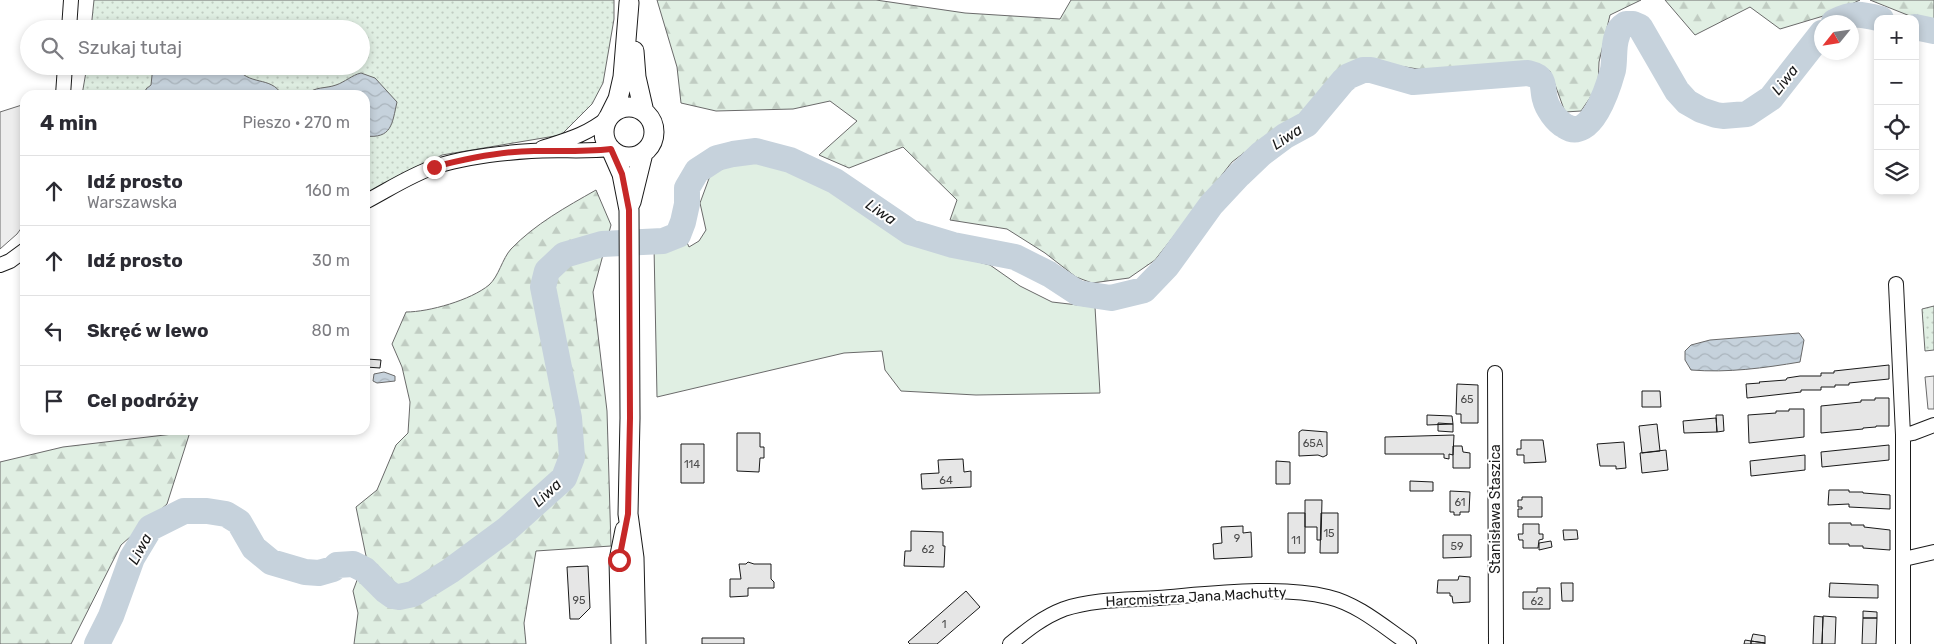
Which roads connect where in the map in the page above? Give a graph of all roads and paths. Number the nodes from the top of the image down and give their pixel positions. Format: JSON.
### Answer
{"nodes":[{"id":1,"x":72,"y":0,"type":"edge"},
{"id":2,"x":629,"y":2,"type":"edge"},
{"id":3,"x":70,"y":20,"type":"edge"},
{"id":4,"x":64,"y":75,"type":"edge"},
{"id":5,"x":63,"y":90,"type":"edge"},
{"id":6,"x":644,"y":112,"type":"junction"},
{"id":7,"x":609,"y":117,"type":"junction"},
{"id":8,"x":611,"y":149,"type":"junction"},
{"id":9,"x":532,"y":151,"type":"junction"},
{"id":10,"x":642,"y":152,"type":"junction"},
{"id":11,"x":370,"y":199,"type":"edge"},
{"id":12,"x":629,"y":210,"type":"junction"},
{"id":13,"x":20,"y":254,"type":"edge"},
{"id":14,"x":0,"y":265,"type":"edge"},
{"id":15,"x":1896,"y":284,"type":"dead end"},
{"id":16,"x":1495,"y":373,"type":"dead end"},
{"id":17,"x":1934,"y":425,"type":"edge"},
{"id":18,"x":1903,"y":435,"type":"junction"},
{"id":19,"x":628,"y":514,"type":"junction"},
{"id":20,"x":1934,"y":552,"type":"edge"},
{"id":21,"x":1904,"y":559,"type":"junction"},
{"id":22,"x":621,"y":644,"type":"edge"},
{"id":23,"x":636,"y":644,"type":"edge"},
{"id":24,"x":1010,"y":644,"type":"edge"},
{"id":25,"x":1410,"y":644,"type":"edge"},
{"id":26,"x":1496,"y":644,"type":"edge"},
{"id":27,"x":1903,"y":644,"type":"edge"}],
"edges":[{"from":1,"to":3,"type":"street"},
{"from":2,"to":6,"type":"main road"},
{"from":2,"to":7,"type":"main road"},
{"from":4,"to":5,"type":"street"},
{"from":6,"to":7,"type":"main road"},
{"from":6,"to":10,"type":"main road"},
{"from":7,"to":8,"type":"main road"},
{"from":7,"to":9,"type":"street"},
{"from":8,"to":9,"type":"street"},
{"from":8,"to":10,"type":"main road"},
{"from":8,"to":12,"type":"main road"},
{"from":9,"to":11,"type":"street"},
{"from":10,"to":12,"type":"main road"},
{"from":12,"to":19,"type":"main road"},
{"from":13,"to":14,"type":"street"},
{"from":15,"to":18,"type":"street"},
{"from":16,"to":26,"type":"street","name":"Stanisława Staszica"},
{"from":17,"to":18,"type":"street"},
{"from":18,"to":21,"type":"street"},
{"from":19,"to":22,"type":"main road"},
{"from":19,"to":23,"type":"main road"},
{"from":20,"to":21,"type":"street"},
{"from":21,"to":27,"type":"street"},
{"from":24,"to":25,"type":"street","name":"Harcmistrza Jana Machutty"}]}
